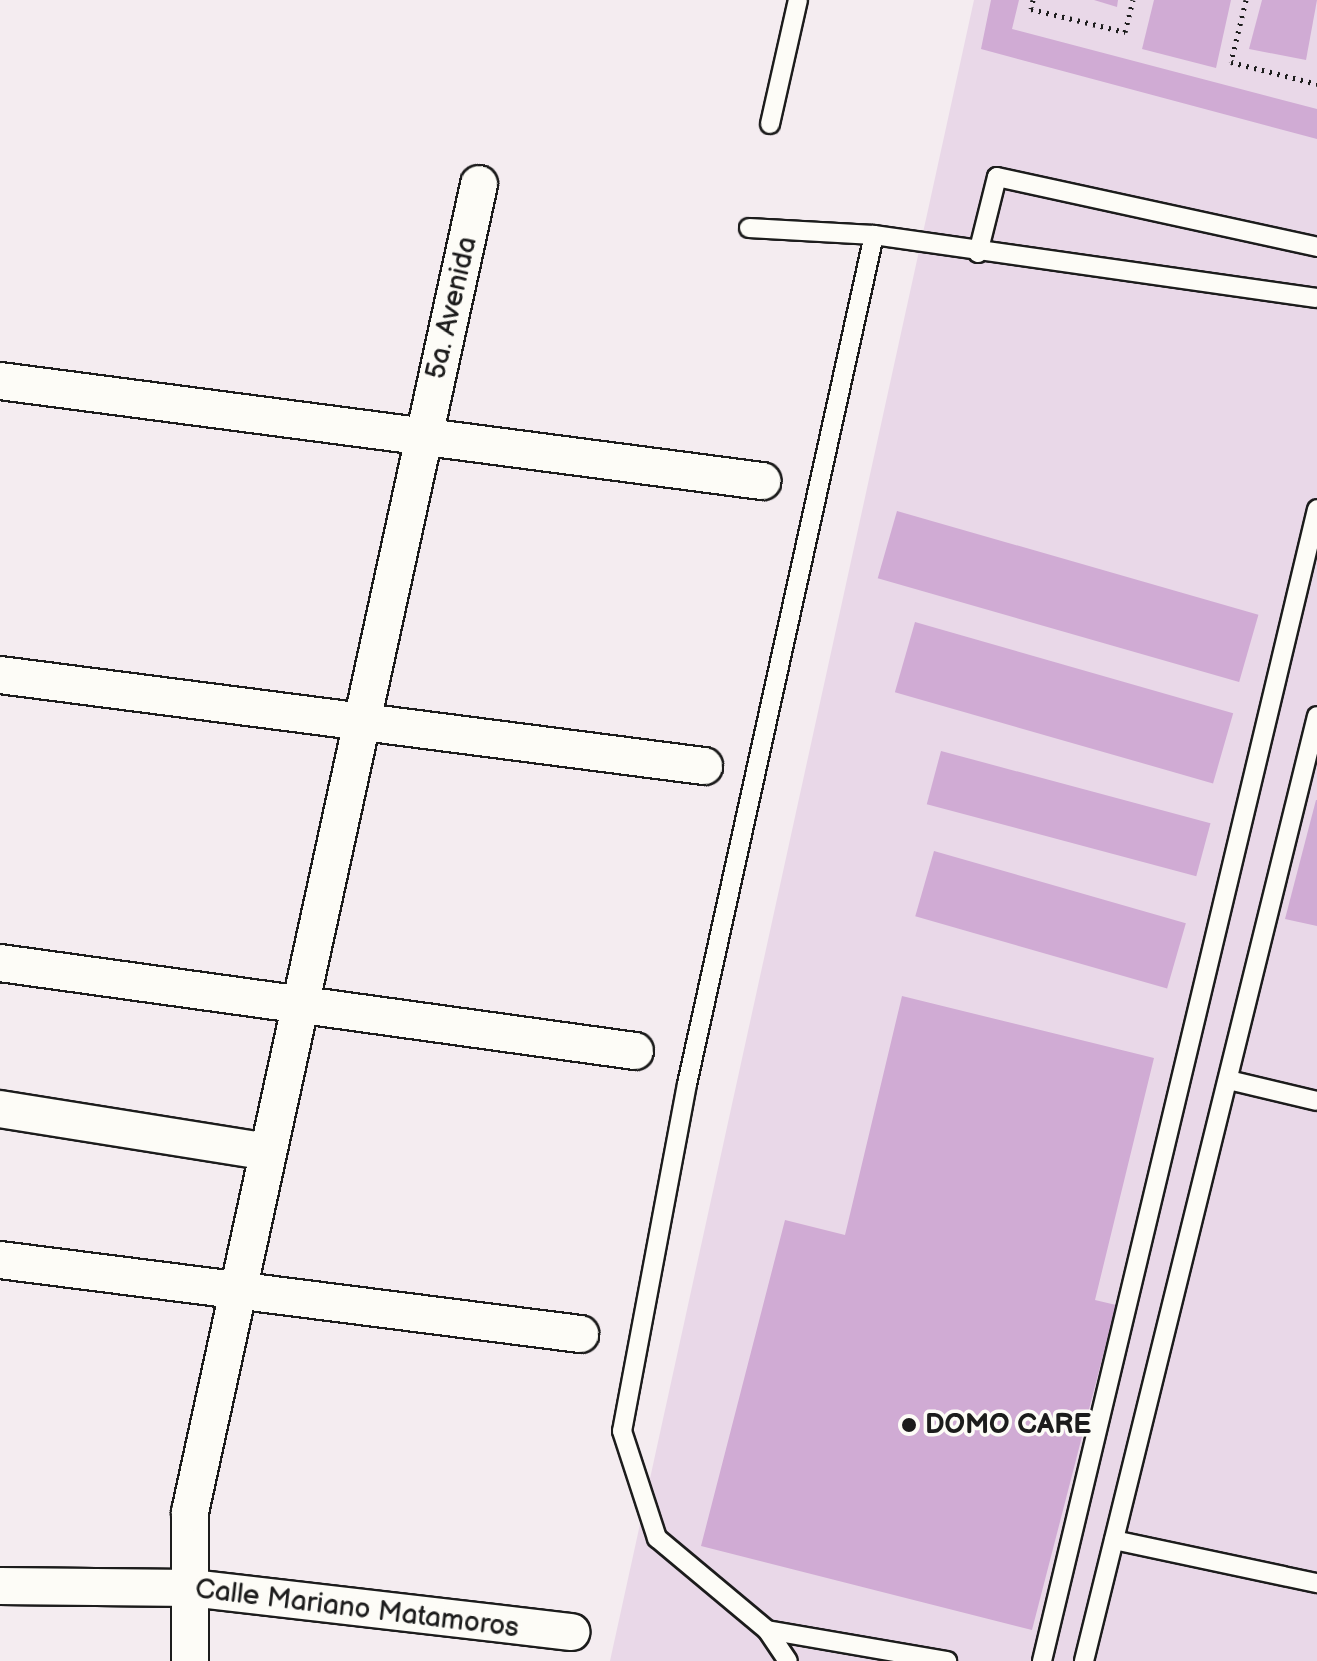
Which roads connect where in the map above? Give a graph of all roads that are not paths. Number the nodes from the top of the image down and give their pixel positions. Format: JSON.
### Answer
{"nodes":[{"id":1,"x":798,"y":0,"type":"edge"},
{"id":2,"x":770,"y":124,"type":"dead end"},
{"id":3,"x":479,"y":184,"type":"dead end"},
{"id":4,"x":749,"y":228,"type":"dead end"},
{"id":5,"x":874,"y":235,"type":"junction"},
{"id":6,"x":1317,"y":247,"type":"edge"},
{"id":7,"x":978,"y":253,"type":"junction"},
{"id":8,"x":1317,"y":298,"type":"edge"},
{"id":9,"x":0,"y":381,"type":"edge"},
{"id":10,"x":424,"y":432,"type":"junction"},
{"id":11,"x":762,"y":481,"type":"dead end"},
{"id":12,"x":1317,"y":509,"type":"edge"},
{"id":13,"x":0,"y":675,"type":"edge"},
{"id":14,"x":1317,"y":716,"type":"edge"},
{"id":15,"x":360,"y":726,"type":"junction"},
{"id":16,"x":704,"y":766,"type":"dead end"},
{"id":17,"x":0,"y":963,"type":"edge"},
{"id":18,"x":300,"y":1007,"type":"junction"},
{"id":19,"x":635,"y":1051,"type":"dead end"},
{"id":20,"x":1229,"y":1080,"type":"junction"},
{"id":21,"x":1317,"y":1101,"type":"edge"},
{"id":22,"x":0,"y":1109,"type":"edge"},
{"id":23,"x":267,"y":1152,"type":"junction"},
{"id":24,"x":0,"y":1260,"type":"edge"},
{"id":25,"x":239,"y":1293,"type":"junction"},
{"id":26,"x":580,"y":1334,"type":"dead end"},
{"id":27,"x":1114,"y":1540,"type":"junction"},
{"id":28,"x":1317,"y":1583,"type":"edge"},
{"id":29,"x":0,"y":1586,"type":"edge"},
{"id":30,"x":191,"y":1588,"type":"junction"},
{"id":31,"x":767,"y":1630,"type":"junction"},
{"id":32,"x":571,"y":1632,"type":"dead end"},
{"id":33,"x":190,"y":1661,"type":"edge"},
{"id":34,"x":788,"y":1661,"type":"edge"},
{"id":35,"x":947,"y":1661,"type":"edge"},
{"id":36,"x":1042,"y":1661,"type":"edge"},
{"id":37,"x":1084,"y":1661,"type":"edge"}],
"edges":[{"from":1,"to":2,"type":"lane"},
{"from":3,"to":10,"type":"street","name":"5a. Avenida"},
{"from":4,"to":5,"type":"lane"},
{"from":5,"to":7,"type":"lane"},
{"from":5,"to":31,"type":"lane"},
{"from":6,"to":7,"type":"lane"},
{"from":7,"to":8,"type":"lane"},
{"from":9,"to":10,"type":"street"},
{"from":10,"to":11,"type":"street"},
{"from":10,"to":15,"type":"street","name":"5a. Avenida"},
{"from":12,"to":36,"type":"lane"},
{"from":13,"to":15,"type":"street"},
{"from":14,"to":20,"type":"lane"},
{"from":15,"to":16,"type":"street"},
{"from":15,"to":18,"type":"street","name":"5a. Avenida"},
{"from":17,"to":18,"type":"street"},
{"from":18,"to":19,"type":"street"},
{"from":18,"to":23,"type":"street","name":"5a. Avenida"},
{"from":20,"to":21,"type":"lane"},
{"from":20,"to":27,"type":"lane"},
{"from":22,"to":23,"type":"street"},
{"from":23,"to":25,"type":"street","name":"5a. Avenida"},
{"from":24,"to":25,"type":"street"},
{"from":25,"to":26,"type":"street"},
{"from":25,"to":30,"type":"street","name":"5a. Avenida"},
{"from":27,"to":28,"type":"lane"},
{"from":27,"to":37,"type":"lane"},
{"from":29,"to":30,"type":"street","name":"Calle Mariano Matamoros"},
{"from":30,"to":32,"type":"street","name":"Calle Mariano Matamoros"},
{"from":30,"to":33,"type":"street","name":"5a. Avenida"},
{"from":31,"to":34,"type":"lane"},
{"from":31,"to":35,"type":"lane"}]}
